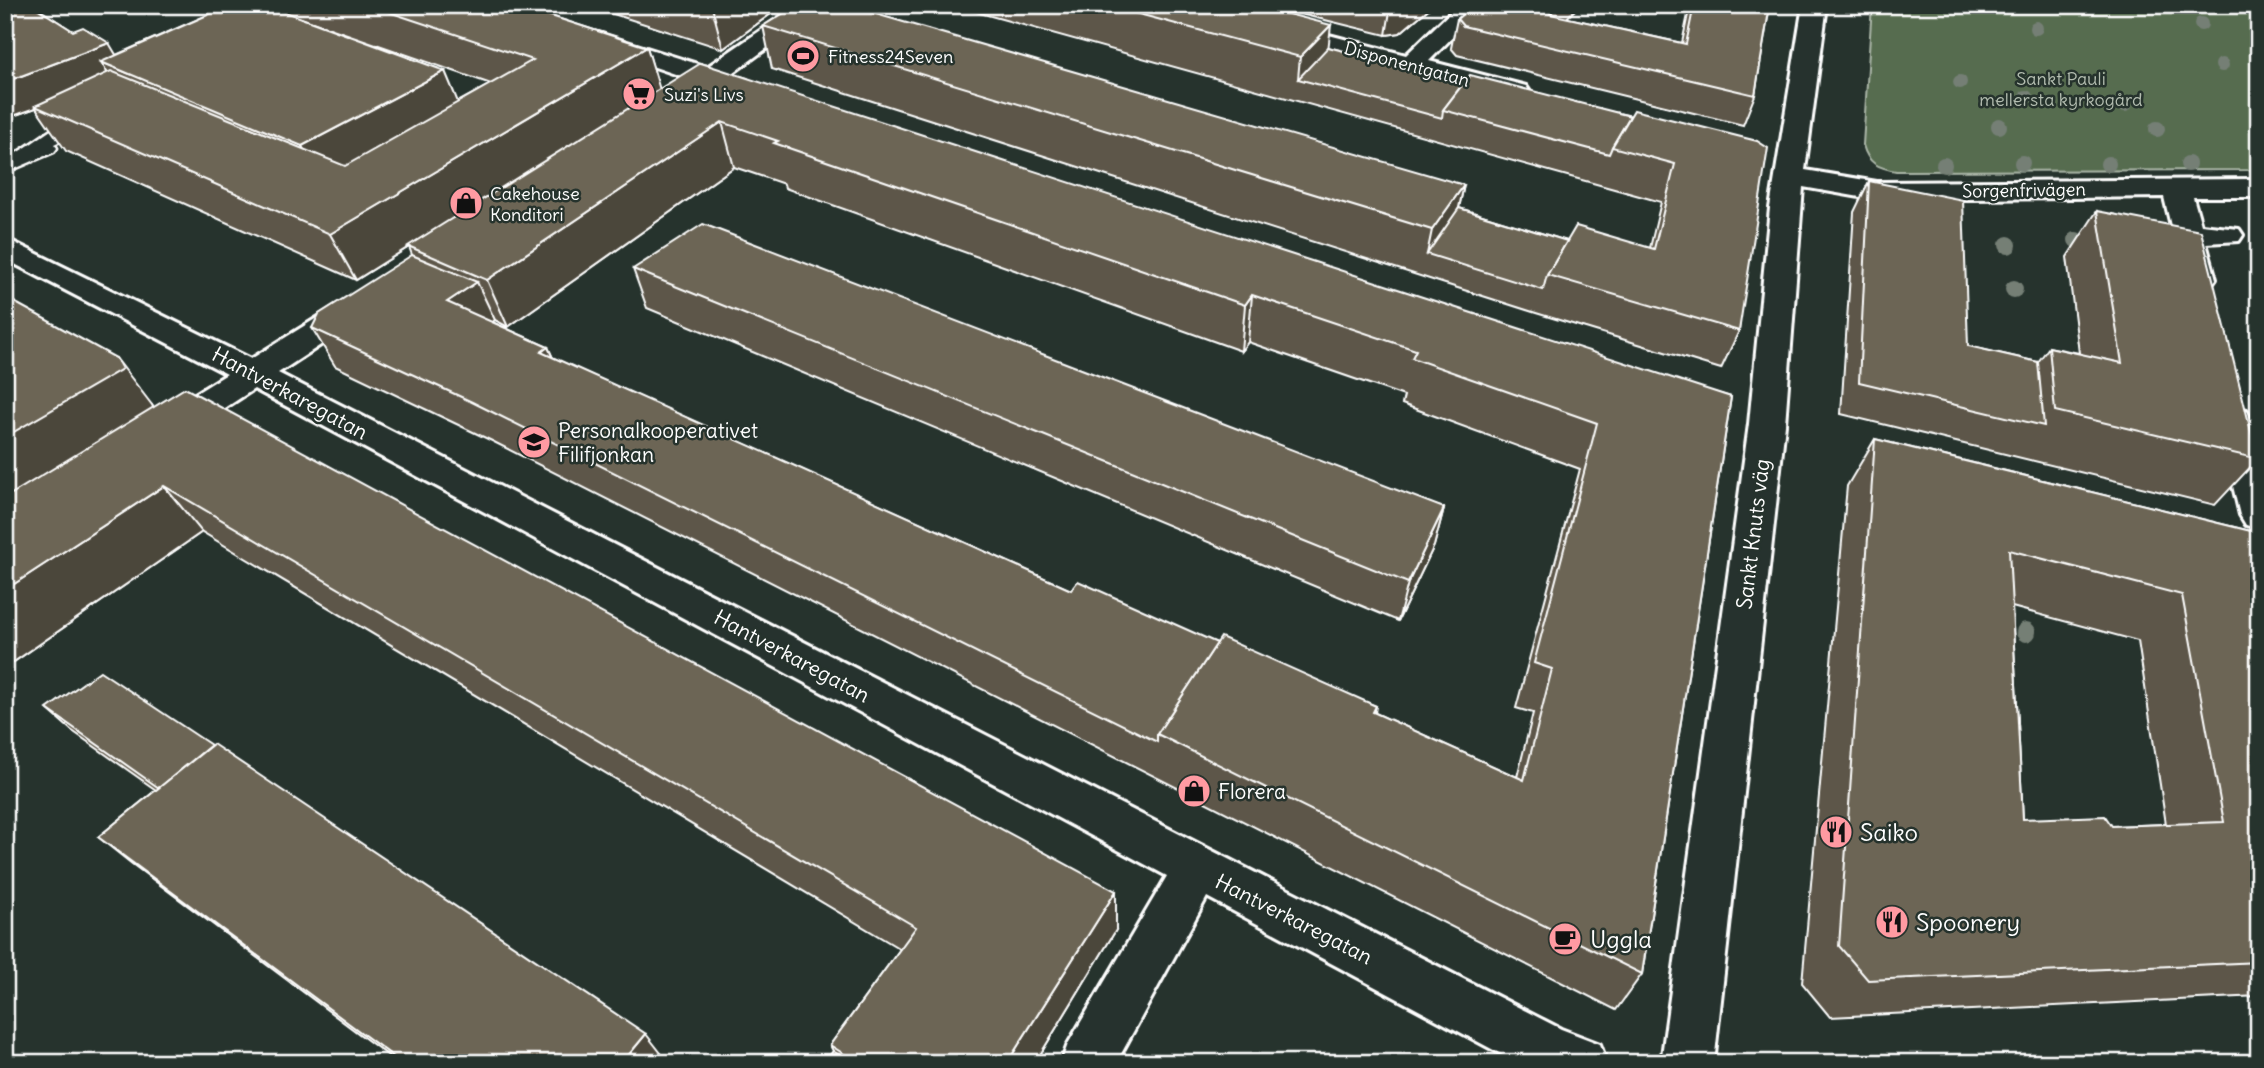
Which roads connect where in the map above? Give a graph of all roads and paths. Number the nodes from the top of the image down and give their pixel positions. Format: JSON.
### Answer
{"nodes":[{"id":1,"x":814,"y":5,"type":"edge"},
{"id":2,"x":1184,"y":5,"type":"edge"},
{"id":3,"x":1472,"y":5,"type":"edge"},
{"id":4,"x":1815,"y":5,"type":"edge"},
{"id":5,"x":570,"y":31,"type":"edge"},
{"id":6,"x":1411,"y":65,"type":"junction"},
{"id":7,"x":710,"y":77,"type":"junction"},
{"id":8,"x":763,"y":95,"type":"edge"},
{"id":9,"x":675,"y":100,"type":"edge"},
{"id":10,"x":1546,"y":100,"type":"edge"},
{"id":11,"x":111,"y":115,"type":"edge"},
{"id":12,"x":1784,"y":166,"type":"junction"},
{"id":13,"x":5,"y":167,"type":"edge"},
{"id":14,"x":2176,"y":188,"type":"junction"},
{"id":15,"x":2259,"y":188,"type":"edge"},
{"id":16,"x":2188,"y":233,"type":"junction"},
{"id":17,"x":2228,"y":235,"type":"dead end"},
{"id":18,"x":5,"y":247,"type":"edge"},
{"id":19,"x":383,"y":290,"type":"edge"},
{"id":20,"x":2208,"y":314,"type":"edge"},
{"id":21,"x":255,"y":373,"type":"junction"},
{"id":22,"x":2229,"y":394,"type":"edge"},
{"id":23,"x":141,"y":445,"type":"edge"},
{"id":24,"x":2251,"y":528,"type":"edge"},
{"id":25,"x":1197,"y":869,"type":"junction"},
{"id":26,"x":1087,"y":1063,"type":"edge"},
{"id":27,"x":1581,"y":1063,"type":"edge"},
{"id":28,"x":1687,"y":1063,"type":"edge"}],
"edges":[{"from":1,"to":7,"type":"street"},
{"from":2,"to":6,"type":"street","name":"Disponentgatan"},
{"from":3,"to":6,"type":"street"},
{"from":4,"to":12,"type":"street","name":"Sankt Knuts väg"},
{"from":5,"to":7,"type":"street"},
{"from":6,"to":10,"type":"street","name":"Disponentgatan"},
{"from":7,"to":8,"type":"street"},
{"from":7,"to":9,"type":"street"},
{"from":11,"to":13,"type":"lane"},
{"from":12,"to":14,"type":"street","name":"Sorgenfrivägen"},
{"from":12,"to":28,"type":"street","name":"Sankt Knuts väg"},
{"from":14,"to":15,"type":"street","name":"Sorgenfrivägen"},
{"from":14,"to":16,"type":"street"},
{"from":16,"to":17,"type":"street"},
{"from":16,"to":20,"type":"street"},
{"from":18,"to":21,"type":"street","name":"Hantverkaregatan"},
{"from":19,"to":21,"type":"street"},
{"from":21,"to":23,"type":"street"},
{"from":21,"to":25,"type":"street","name":"Hantverkaregatan"},
{"from":22,"to":24,"type":"street"},
{"from":25,"to":26,"type":"street"},
{"from":25,"to":27,"type":"street","name":"Hantverkaregatan"}]}
